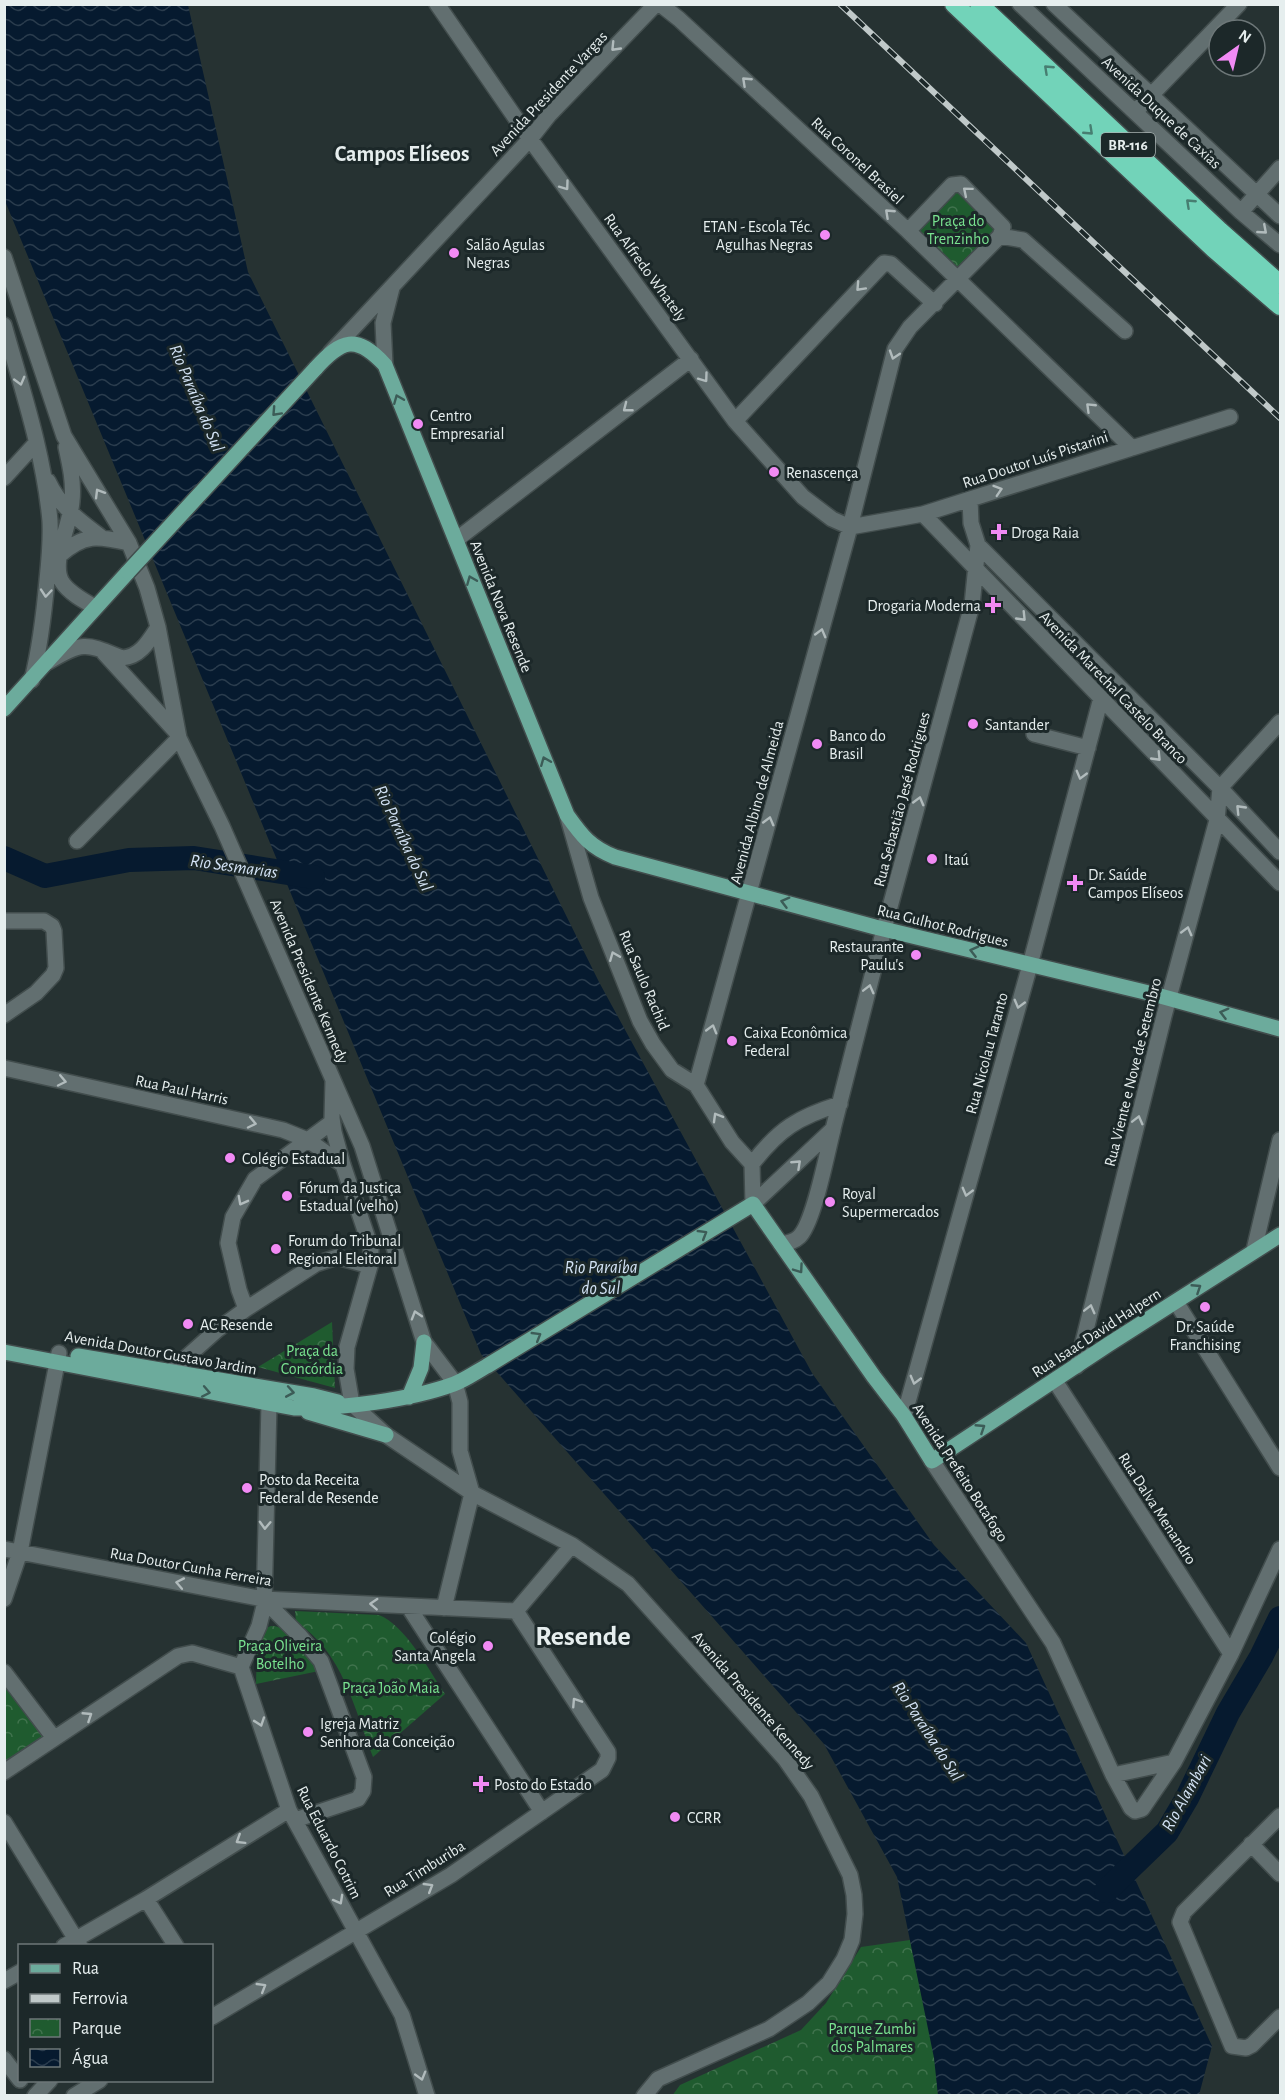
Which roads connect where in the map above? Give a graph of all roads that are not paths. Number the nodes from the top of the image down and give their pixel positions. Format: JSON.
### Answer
{"nodes":[{"id":1,"x":437,"y":4,"type":"edge"},
{"id":2,"x":658,"y":4,"type":"edge"},
{"id":3,"x":954,"y":4,"type":"edge"},
{"id":4,"x":979,"y":4,"type":"edge"},
{"id":5,"x":1020,"y":4,"type":"edge"},
{"id":6,"x":1054,"y":4,"type":"edge"},
{"id":7,"x":1239,"y":4,"type":"edge"},
{"id":8,"x":1152,"y":96,"type":"junction"},
{"id":9,"x":1135,"y":112,"type":"junction"},
{"id":10,"x":530,"y":139,"type":"junction"},
{"id":11,"x":1281,"y":168,"type":"edge"},
{"id":12,"x":1257,"y":195,"type":"junction"},
{"id":13,"x":1242,"y":212,"type":"junction"},
{"id":14,"x":1281,"y":216,"type":"edge"},
{"id":15,"x":908,"y":231,"type":"junction"},
{"id":16,"x":1220,"y":231,"type":"junction"},
{"id":17,"x":1000,"y":236,"type":"junction"},
{"id":18,"x":1281,"y":246,"type":"edge"},
{"id":19,"x":1214,"y":249,"type":"junction"},
{"id":20,"x":4,"y":257,"type":"edge"},
{"id":21,"x":1281,"y":267,"type":"edge"},
{"id":22,"x":958,"y":279,"type":"junction"},
{"id":23,"x":1281,"y":284,"type":"edge"},
{"id":24,"x":392,"y":285,"type":"junction"},
{"id":25,"x":934,"y":304,"type":"junction"},
{"id":26,"x":1281,"y":306,"type":"edge"},
{"id":27,"x":1281,"y":315,"type":"edge"},
{"id":28,"x":4,"y":325,"type":"edge"},
{"id":29,"x":1125,"y":332,"type":"dead end"},
{"id":30,"x":328,"y":354,"type":"junction"},
{"id":31,"x":690,"y":359,"type":"junction"},
{"id":32,"x":385,"y":365,"type":"junction"},
{"id":33,"x":1230,"y":417,"type":"dead end"},
{"id":34,"x":735,"y":421,"type":"junction"},
{"id":35,"x":64,"y":436,"type":"junction"},
{"id":36,"x":36,"y":444,"type":"junction"},
{"id":37,"x":1132,"y":448,"type":"junction"},
{"id":38,"x":43,"y":469,"type":"junction"},
{"id":39,"x":4,"y":478,"type":"edge"},
{"id":40,"x":970,"y":499,"type":"junction"},
{"id":41,"x":923,"y":514,"type":"junction"},
{"id":42,"x":71,"y":515,"type":"junction"},
{"id":43,"x":850,"y":527,"type":"junction"},
{"id":44,"x":101,"y":537,"type":"junction"},
{"id":45,"x":456,"y":540,"type":"junction"},
{"id":46,"x":129,"y":543,"type":"junction"},
{"id":47,"x":978,"y":545,"type":"junction"},
{"id":48,"x":59,"y":556,"type":"junction"},
{"id":49,"x":975,"y":568,"type":"junction"},
{"id":50,"x":95,"y":608,"type":"junction"},
{"id":51,"x":158,"y":627,"type":"junction"},
{"id":52,"x":102,"y":650,"type":"junction"},
{"id":53,"x":46,"y":663,"type":"junction"},
{"id":54,"x":32,"y":680,"type":"junction"},
{"id":55,"x":1101,"y":698,"type":"junction"},
{"id":56,"x":4,"y":709,"type":"edge"},
{"id":57,"x":1281,"y":722,"type":"edge"},
{"id":58,"x":178,"y":735,"type":"junction"},
{"id":59,"x":1034,"y":735,"type":"dead end"},
{"id":60,"x":1088,"y":748,"type":"junction"},
{"id":61,"x":1220,"y":788,"type":"junction"},
{"id":62,"x":567,"y":815,"type":"junction"},
{"id":63,"x":1217,"y":820,"type":"junction"},
{"id":64,"x":77,"y":841,"type":"dead end"},
{"id":65,"x":599,"y":851,"type":"joint"},
{"id":66,"x":1281,"y":852,"type":"edge"},
{"id":67,"x":1281,"y":884,"type":"edge"},
{"id":68,"x":750,"y":893,"type":"junction"},
{"id":69,"x":4,"y":921,"type":"edge"},
{"id":70,"x":884,"y":929,"type":"junction"},
{"id":71,"x":1030,"y":965,"type":"junction"},
{"id":72,"x":1170,"y":999,"type":"junction"},
{"id":73,"x":4,"y":1015,"type":"edge"},
{"id":74,"x":1281,"y":1029,"type":"edge"},
{"id":75,"x":4,"y":1068,"type":"edge"},
{"id":76,"x":333,"y":1081,"type":"junction"},
{"id":77,"x":696,"y":1085,"type":"junction"},
{"id":78,"x":840,"y":1104,"type":"junction"},
{"id":79,"x":332,"y":1122,"type":"junction"},
{"id":80,"x":833,"y":1130,"type":"junction"},
{"id":81,"x":308,"y":1140,"type":"junction"},
{"id":82,"x":1281,"y":1140,"type":"edge"},
{"id":83,"x":362,"y":1146,"type":"junction"},
{"id":84,"x":341,"y":1158,"type":"junction"},
{"id":85,"x":752,"y":1164,"type":"junction"},
{"id":86,"x":753,"y":1204,"type":"junction"},
{"id":87,"x":1281,"y":1235,"type":"edge"},
{"id":88,"x":782,"y":1244,"type":"junction"},
{"id":89,"x":1254,"y":1250,"type":"junction"},
{"id":90,"x":370,"y":1266,"type":"junction"},
{"id":91,"x":1176,"y":1302,"type":"junction"},
{"id":92,"x":246,"y":1309,"type":"junction"},
{"id":93,"x":4,"y":1342,"type":"edge"},
{"id":94,"x":424,"y":1342,"type":"junction"},
{"id":95,"x":4,"y":1352,"type":"edge"},
{"id":96,"x":58,"y":1358,"type":"junction"},
{"id":97,"x":1077,"y":1366,"type":"junction"},
{"id":98,"x":167,"y":1378,"type":"junction"},
{"id":99,"x":1055,"y":1381,"type":"junction"},
{"id":100,"x":455,"y":1383,"type":"junction"},
{"id":101,"x":409,"y":1397,"type":"junction"},
{"id":102,"x":269,"y":1404,"type":"junction"},
{"id":103,"x":349,"y":1404,"type":"junction"},
{"id":104,"x":294,"y":1408,"type":"junction"},
{"id":105,"x":904,"y":1416,"type":"junction"},
{"id":106,"x":386,"y":1435,"type":"junction"},
{"id":107,"x":933,"y":1461,"type":"junction"},
{"id":108,"x":1281,"y":1468,"type":"edge"},
{"id":109,"x":472,"y":1493,"type":"junction"},
{"id":110,"x":572,"y":1545,"type":"junction"},
{"id":111,"x":1281,"y":1549,"type":"edge"},
{"id":112,"x":12,"y":1550,"type":"edge"},
{"id":113,"x":4,"y":1599,"type":"edge"},
{"id":114,"x":263,"y":1599,"type":"junction"},
{"id":115,"x":408,"y":1606,"type":"junction"},
{"id":116,"x":444,"y":1608,"type":"junction"},
{"id":117,"x":516,"y":1611,"type":"junction"},
{"id":118,"x":1231,"y":1654,"type":"junction"},
{"id":119,"x":241,"y":1667,"type":"junction"},
{"id":120,"x":4,"y":1672,"type":"edge"},
{"id":121,"x":54,"y":1738,"type":"junction"},
{"id":122,"x":1174,"y":1762,"type":"junction"},
{"id":123,"x":4,"y":1772,"type":"edge"},
{"id":124,"x":1113,"y":1775,"type":"junction"},
{"id":125,"x":542,"y":1812,"type":"junction"},
{"id":126,"x":292,"y":1815,"type":"junction"},
{"id":127,"x":1281,"y":1816,"type":"edge"},
{"id":128,"x":4,"y":1822,"type":"edge"},
{"id":129,"x":1251,"y":1844,"type":"junction"},
{"id":130,"x":1281,"y":1875,"type":"edge"},
{"id":131,"x":146,"y":1899,"type":"junction"},
{"id":132,"x":357,"y":1931,"type":"junction"},
{"id":133,"x":73,"y":1943,"type":"edge"},
{"id":134,"x":175,"y":1944,"type":"edge"},
{"id":135,"x":18,"y":1973,"type":"edge"},
{"id":136,"x":4,"y":1981,"type":"edge"},
{"id":137,"x":214,"y":2010,"type":"edge"},
{"id":138,"x":1281,"y":2017,"type":"edge"},
{"id":139,"x":4,"y":2059,"type":"edge"},
{"id":140,"x":18,"y":2077,"type":"edge"},
{"id":141,"x":22,"y":2082,"type":"edge"},
{"id":142,"x":48,"y":2082,"type":"edge"},
{"id":143,"x":97,"y":2082,"type":"edge"},
{"id":144,"x":33,"y":2096,"type":"edge"},
{"id":145,"x":74,"y":2096,"type":"edge"},
{"id":146,"x":427,"y":2096,"type":"edge"},
{"id":147,"x":644,"y":2096,"type":"edge"}],
"edges":[{"from":1,"to":10,"type":"street","name":"Rua Alfredo Whately"},
{"from":2,"to":10,"type":"street","name":"Avenida Presidente Vargas","one_way":true},
{"from":15,"to":2,"type":"street","name":"Rua Coronel Brasiel","one_way":true},
{"from":3,"to":19,"type":"highway","number":"BR-116","one_way":true},
{"from":16,"to":4,"type":"highway","number":"BR-116","one_way":true},
{"from":5,"to":9,"type":"street","name":"Avenida Duque de Caxias"},
{"from":6,"to":8,"type":"street","name":"Avenida Duque de Caxias"},
{"from":7,"to":8,"type":"street"},
{"from":8,"to":9,"type":"street"},
{"from":8,"to":12,"type":"street","name":"Avenida Duque de Caxias"},
{"from":9,"to":13,"type":"street","name":"Avenida Duque de Caxias"},
{"from":10,"to":24,"type":"street","name":"Avenida Presidente Vargas"},
{"from":10,"to":31,"type":"street","name":"Rua Alfredo Whately","one_way":true},
{"from":11,"to":12,"type":"street"},
{"from":12,"to":13,"type":"street"},
{"from":12,"to":14,"type":"street","name":"Avenida Duque de Caxias"},
{"from":13,"to":18,"type":"street","name":"Avenida Duque de Caxias","one_way":true},
{"from":17,"to":15,"type":"street","one_way":true},
{"from":15,"to":22,"type":"street","name":"Rua Coronel Brasiel"},
{"from":16,"to":21,"type":"highway"},
{"from":16,"to":23,"type":"highway","number":"BR-116"},
{"from":17,"to":22,"type":"street","name":"Avenida Albino de Almeida"},
{"from":17,"to":29,"type":"street"},
{"from":19,"to":26,"type":"highway","number":"BR-116"},
{"from":19,"to":27,"type":"main road"},
{"from":20,"to":35,"type":"street"},
{"from":22,"to":25,"type":"street","name":"Avenida Albino de Almeida"},
{"from":37,"to":22,"type":"street","name":"Rua Coronel Brasiel","one_way":true},
{"from":24,"to":30,"type":"street","name":"Avenida Presidente Vargas"},
{"from":24,"to":32,"type":"street"},
{"from":25,"to":34,"type":"street","one_way":true},
{"from":25,"to":43,"type":"street","name":"Avenida Albino de Almeida","one_way":true},
{"from":28,"to":36,"type":"street","one_way":true},
{"from":30,"to":32,"type":"main road"},
{"from":30,"to":50,"type":"main road","one_way":true,"bridge":true},
{"from":31,"to":34,"type":"street","name":"Rua Alfredo Whately","one_way":true},
{"from":31,"to":45,"type":"street","one_way":true},
{"from":45,"to":32,"type":"main road","name":"Avenida Nova Resende","one_way":true},
{"from":33,"to":37,"type":"street","name":"Rua Doutor Luís Pistarini"},
{"from":34,"to":43,"type":"street","name":"Rua Alfredo Whately"},
{"from":35,"to":42,"type":"street"},
{"from":46,"to":35,"type":"street","name":"Avenida Presidente Kennedy","one_way":true},
{"from":36,"to":38,"type":"street"},
{"from":36,"to":39,"type":"street"},
{"from":40,"to":37,"type":"street","name":"Rua Doutor Luís Pistarini","one_way":true},
{"from":38,"to":42,"type":"street"},
{"from":38,"to":54,"type":"street","one_way":true},
{"from":40,"to":41,"type":"street","name":"Rua Doutor Luís Pistarini"},
{"from":40,"to":47,"type":"street"},
{"from":41,"to":43,"type":"street","name":"Rua Doutor Luís Pistarini"},
{"from":41,"to":49,"type":"street","name":"Avenida Marechal Castelo Branco"},
{"from":42,"to":44,"type":"street"},
{"from":42,"to":48,"type":"street"},
{"from":68,"to":43,"type":"street","name":"Avenida Albino de Almeida","one_way":true},
{"from":44,"to":46,"type":"street"},
{"from":44,"to":48,"type":"street"},
{"from":62,"to":45,"type":"main road","name":"Avenida Nova Resende","one_way":true},
{"from":46,"to":51,"type":"street","name":"Avenida Presidente Kennedy"},
{"from":47,"to":49,"type":"street","name":"Rua Sebastião Jesé Rodrigues"},
{"from":47,"to":61,"type":"street","name":"Avenida Marechal Castelo Branco"},
{"from":48,"to":50,"type":"street"},
{"from":49,"to":55,"type":"street","name":"Avenida Marechal Castelo Branco","one_way":true},
{"from":70,"to":49,"type":"street","name":"Rua Sebastião Jesé Rodrigues","one_way":true},
{"from":50,"to":53,"type":"main road"},
{"from":51,"to":52,"type":"street"},
{"from":51,"to":58,"type":"street","name":"Avenida Presidente Kennedy"},
{"from":52,"to":53,"type":"street"},
{"from":52,"to":58,"type":"street","name":"Avenida Presidente Kennedy"},
{"from":53,"to":54,"type":"main road"},
{"from":54,"to":56,"type":"main road"},
{"from":55,"to":60,"type":"street","name":"Rua Nicolau Taranto"},
{"from":55,"to":63,"type":"street","name":"Avenida Marechal Castelo Branco","one_way":true},
{"from":57,"to":61,"type":"street"},
{"from":58,"to":64,"type":"street"},
{"from":58,"to":76,"type":"street","name":"Avenida Presidente Kennedy"},
{"from":59,"to":60,"type":"street"},
{"from":60,"to":71,"type":"street","name":"Rua Nicolau Taranto","one_way":true},
{"from":61,"to":63,"type":"street","name":"Rua Viente e Nove de Setembro"},
{"from":66,"to":61,"type":"street","name":"Avenida Marechal Castelo Branco","one_way":true},
{"from":62,"to":65,"type":"main road","name":"Avenida Nova Resende"},
{"from":77,"to":62,"type":"street","name":"Rua Saulo Rachid","one_way":true},
{"from":63,"to":67,"type":"street","name":"Avenida Marechal Castelo Branco"},
{"from":72,"to":63,"type":"street","name":"Rua Viente e Nove de Setembro","one_way":true},
{"from":65,"to":68,"type":"main road","name":"Rua Gulhot Rodrigues"},
{"from":70,"to":68,"type":"main road","name":"Rua Gulhot Rodrigues","one_way":true},
{"from":77,"to":68,"type":"street","name":"Avenida Albino de Almeida","one_way":true},
{"from":69,"to":73,"type":"street"},
{"from":71,"to":70,"type":"main road","name":"Rua Gulhot Rodrigues","one_way":true},
{"from":78,"to":70,"type":"street","name":"Rua Sebastião Jesé Rodrigues","one_way":true},
{"from":71,"to":72,"type":"main road","name":"Rua Gulhot Rodrigues"},
{"from":71,"to":105,"type":"street","name":"Rua Nicolau Taranto","one_way":true},
{"from":74,"to":72,"type":"main road","name":"Rua Gulhot Rodrigues","one_way":true},
{"from":97,"to":72,"type":"street","name":"Rua Viente e Nove de Setembro","one_way":true},
{"from":75,"to":81,"type":"street","name":"Rua Paul Harris","one_way":true},
{"from":76,"to":79,"type":"street","name":"Avenida Presidente Kennedy"},
{"from":76,"to":83,"type":"street","name":"Avenida Presidente Kennedy"},
{"from":85,"to":77,"type":"street","name":"Rua Saulo Rachid","one_way":true},
{"from":78,"to":80,"type":"street","name":"Rua Sebastião Jesé Rodrigues"},
{"from":78,"to":85,"type":"street"},
{"from":79,"to":81,"type":"street"},
{"from":79,"to":84,"type":"street","name":"Avenida Presidente Kennedy"},
{"from":86,"to":80,"type":"street","one_way":true},
{"from":80,"to":88,"type":"street","name":"Rua Sebastião Jesé Rodrigues"},
{"from":81,"to":84,"type":"street","name":"Rua Paul Harris"},
{"from":81,"to":92,"type":"street","one_way":true},
{"from":82,"to":89,"type":"street"},
{"from":83,"to":84,"type":"street"},
{"from":94,"to":83,"type":"street","name":"Avenida Presidente Kennedy","one_way":true},
{"from":84,"to":90,"type":"street","name":"Avenida Presidente Kennedy"},
{"from":85,"to":86,"type":"street"},
{"from":86,"to":88,"type":"main road","name":"Avenida Prefeito Botafogo"},
{"from":100,"to":86,"type":"main road","name":"Avenida Doutor Gustavo Jardim","one_way":true},
{"from":87,"to":89,"type":"main road","name":"Rua Isaac David Halpern"},
{"from":88,"to":105,"type":"main road","name":"Avenida Prefeito Botafogo","one_way":true},
{"from":91,"to":89,"type":"main road","name":"Rua Isaac David Halpern","one_way":true},
{"from":90,"to":92,"type":"street"},
{"from":90,"to":103,"type":"street","name":"Avenida Presidente Kennedy"},
{"from":91,"to":97,"type":"main road","name":"Rua Isaac David Halpern"},
{"from":91,"to":108,"type":"street"},
{"from":92,"to":98,"type":"street"},
{"from":93,"to":96,"type":"main road","name":"Avenida Doutor Gustavo Jardim"},
{"from":94,"to":100,"type":"street","name":"Avenida Presidente Kennedy"},
{"from":94,"to":101,"type":"main road"},
{"from":95,"to":96,"type":"main road","name":"Avenida Doutor Gustavo Jardim"},
{"from":96,"to":98,"type":"main road","name":"Avenida Doutor Gustavo Jardim"},
{"from":96,"to":112,"type":"street"},
{"from":97,"to":99,"type":"main road","name":"Rua Isaac David Halpern"},
{"from":98,"to":102,"type":"main road","name":"Avenida Doutor Gustavo Jardim","one_way":true},
{"from":98,"to":103,"type":"main road","name":"Avenida Doutor Gustavo Jardim","one_way":true},
{"from":107,"to":99,"type":"main road","name":"Rua Isaac David Halpern","one_way":true},
{"from":99,"to":118,"type":"street","name":"Rua Dalva Menandro"},
{"from":100,"to":101,"type":"main road","name":"Avenida Doutor Gustavo Jardim"},
{"from":100,"to":109,"type":"street","name":"Avenida Presidente Kennedy"},
{"from":101,"to":103,"type":"main road","name":"Avenida Doutor Gustavo Jardim"},
{"from":102,"to":104,"type":"main road","name":"Avenida Doutor Gustavo Jardim"},
{"from":102,"to":114,"type":"street","one_way":true},
{"from":103,"to":104,"type":"main road","name":"Avenida Doutor Gustavo Jardim"},
{"from":103,"to":106,"type":"street","name":"Avenida Presidente Kennedy"},
{"from":104,"to":106,"type":"main road"},
{"from":105,"to":107,"type":"main road","name":"Avenida Prefeito Botafogo"},
{"from":106,"to":109,"type":"street","name":"Avenida Presidente Kennedy"},
{"from":107,"to":124,"type":"street","name":"Avenida Prefeito Botafogo"},
{"from":109,"to":110,"type":"street","name":"Avenida Presidente Kennedy"},
{"from":109,"to":116,"type":"street"},
{"from":110,"to":117,"type":"street"},
{"from":110,"to":147,"type":"street","name":"Avenida Presidente Kennedy"},
{"from":111,"to":118,"type":"street"},
{"from":112,"to":113,"type":"street"},
{"from":114,"to":112,"type":"street","name":"Rua Doutor Cunha Ferreira","one_way":true},
{"from":115,"to":114,"type":"street","name":"Rua Doutor Cunha Ferreira","one_way":true},
{"from":114,"to":119,"type":"street"},
{"from":114,"to":126,"type":"street"},
{"from":115,"to":116,"type":"street","name":"Rua Doutor Cunha Ferreira"},
{"from":115,"to":125,"type":"street"},
{"from":116,"to":117,"type":"street","name":"Rua Doutor Cunha Ferreira"},
{"from":125,"to":117,"type":"street","name":"Rua Timburiba","one_way":true},
{"from":118,"to":122,"type":"street"},
{"from":121,"to":119,"type":"street","one_way":true},
{"from":119,"to":126,"type":"street","name":"Rua Eduardo Cotrim","one_way":true},
{"from":120,"to":121,"type":"street"},
{"from":121,"to":123,"type":"street"},
{"from":122,"to":124,"type":"street"},
{"from":122,"to":124,"type":"street","name":"Avenida Prefeito Botafogo"},
{"from":132,"to":125,"type":"street","name":"Rua Timburiba","one_way":true},
{"from":126,"to":131,"type":"street","one_way":true},
{"from":126,"to":132,"type":"street","name":"Rua Eduardo Cotrim","one_way":true},
{"from":127,"to":129,"type":"street"},
{"from":128,"to":133,"type":"street"},
{"from":129,"to":130,"type":"street"},
{"from":129,"to":138,"type":"street"},
{"from":131,"to":133,"type":"street"},
{"from":131,"to":134,"type":"street"},
{"from":137,"to":132,"type":"street","name":"Rua Timburiba","one_way":true},
{"from":132,"to":146,"type":"street","name":"Rua Eduardo Cotrim","one_way":true},
{"from":135,"to":136,"type":"street"},
{"from":139,"to":140,"type":"street"},
{"from":141,"to":144,"type":"street"},
{"from":142,"to":144,"type":"street"},
{"from":143,"to":145,"type":"street"}]}
